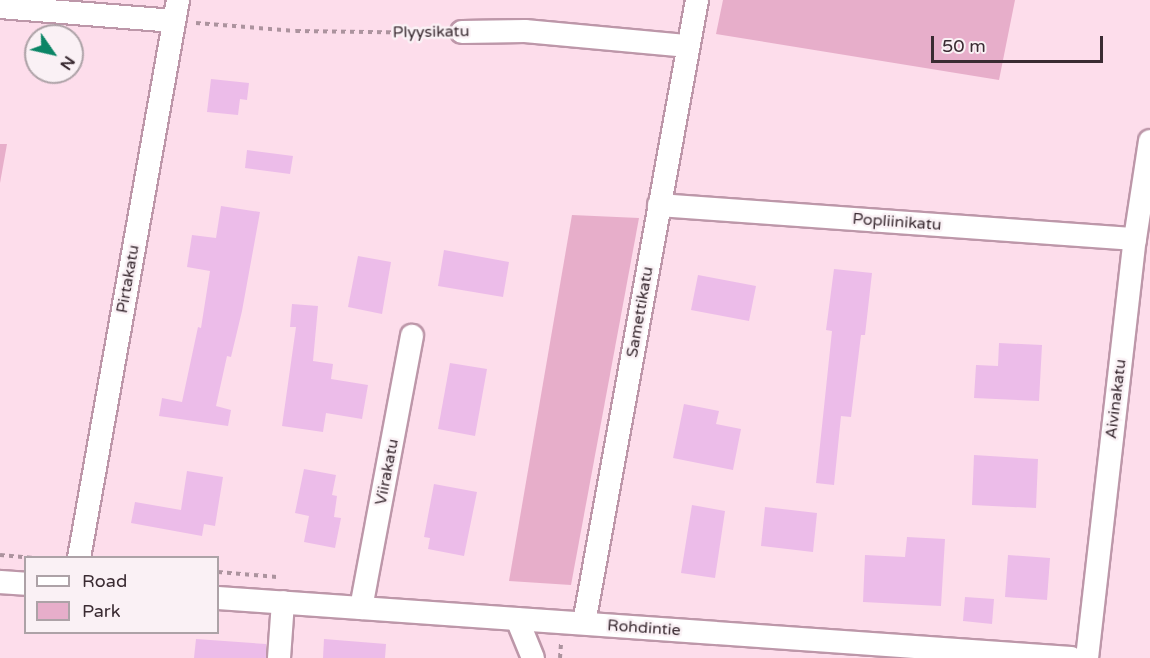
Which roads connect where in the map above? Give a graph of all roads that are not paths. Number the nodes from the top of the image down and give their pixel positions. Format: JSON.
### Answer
{"nodes":[{"id":1,"x":697,"y":0,"type":"edge"},
{"id":2,"x":0,"y":7,"type":"edge"},
{"id":3,"x":176,"y":11,"type":"edge"},
{"id":4,"x":462,"y":32,"type":"road end"},
{"id":5,"x":688,"y":46,"type":"junction"},
{"id":6,"x":1150,"y":141,"type":"edge"},
{"id":7,"x":659,"y":205,"type":"junction"},
{"id":8,"x":1135,"y":239,"type":"junction"},
{"id":9,"x":412,"y":336,"type":"dead end"},
{"id":10,"x":79,"y":556,"type":"edge"},
{"id":11,"x":0,"y":582,"type":"edge"},
{"id":12,"x":24,"y":584,"type":"edge"},
{"id":13,"x":219,"y":598,"type":"edge"},
{"id":14,"x":283,"y":602,"type":"junction"},
{"id":15,"x":361,"y":608,"type":"junction"},
{"id":16,"x":517,"y":619,"type":"junction"},
{"id":17,"x":584,"y":624,"type":"junction"},
{"id":18,"x":279,"y":658,"type":"edge"},
{"id":19,"x":532,"y":658,"type":"edge"},
{"id":20,"x":1065,"y":658,"type":"edge"},
{"id":21,"x":1071,"y":658,"type":"edge"},
{"id":22,"x":1086,"y":658,"type":"edge"}],
"edges":[{"from":1,"to":5,"type":"street","name":"Samettikatu"},
{"from":2,"to":3,"type":"street"},
{"from":3,"to":10,"type":"street","name":"Pirtakatu"},
{"from":4,"to":5,"type":"street","name":"Plyysikatu"},
{"from":5,"to":7,"type":"street","name":"Samettikatu"},
{"from":6,"to":8,"type":"street","name":"Aivinakatu"},
{"from":7,"to":8,"type":"street","name":"Popliinikatu"},
{"from":7,"to":17,"type":"street","name":"Samettikatu"},
{"from":8,"to":22,"type":"street","name":"Aivinakatu"},
{"from":9,"to":15,"type":"street","name":"Viirakatu"},
{"from":11,"to":12,"type":"street"},
{"from":13,"to":14,"type":"street","name":"Rohdintie"},
{"from":14,"to":15,"type":"street","name":"Rohdintie"},
{"from":14,"to":18,"type":"street"},
{"from":15,"to":16,"type":"street","name":"Rohdintie"},
{"from":16,"to":17,"type":"street","name":"Rohdintie"},
{"from":16,"to":19,"type":"street"},
{"from":17,"to":20,"type":"street","name":"Rohdintie"},
{"from":20,"to":21,"type":"street","name":"Rohdintie"}]}
